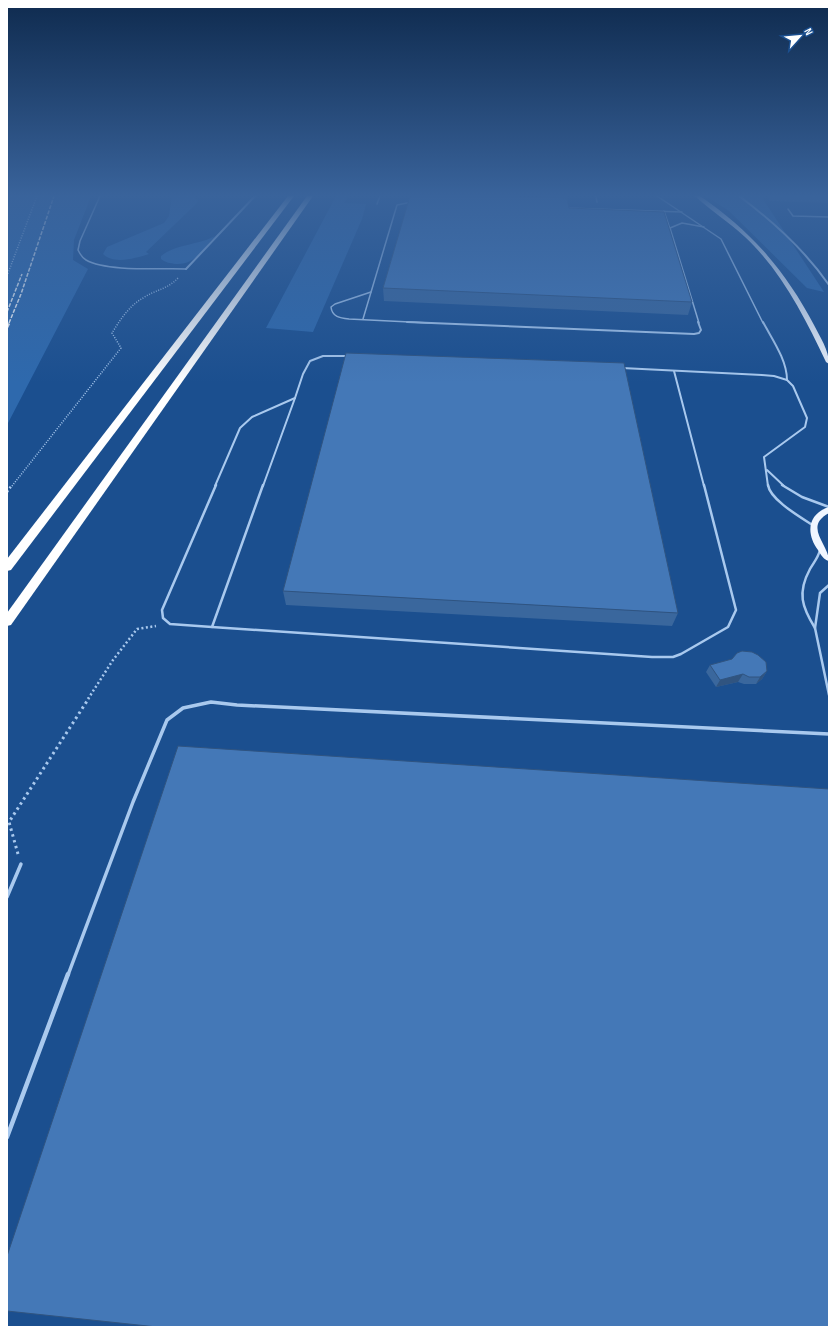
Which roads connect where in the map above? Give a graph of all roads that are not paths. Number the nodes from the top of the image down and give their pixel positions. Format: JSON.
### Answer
{"nodes":[{"id":1,"x":84,"y":258,"type":"edge"},
{"id":2,"x":196,"y":258,"type":"edge"},
{"id":3,"x":243,"y":258,"type":"edge"},
{"id":4,"x":266,"y":258,"type":"edge"},
{"id":5,"x":382,"y":258,"type":"edge"},
{"id":6,"x":679,"y":258,"type":"edge"},
{"id":7,"x":731,"y":258,"type":"edge"},
{"id":8,"x":767,"y":258,"type":"edge"},
{"id":9,"x":809,"y":258,"type":"edge"},
{"id":10,"x":186,"y":269,"type":"joint"},
{"id":11,"x":829,"y":285,"type":"edge"},
{"id":12,"x":372,"y":292,"type":"junction"},
{"id":13,"x":363,"y":319,"type":"junction"},
{"id":14,"x":354,"y":356,"type":"edge"},
{"id":15,"x":829,"y":362,"type":"edge"},
{"id":16,"x":618,"y":368,"type":"edge"},
{"id":17,"x":674,"y":371,"type":"junction"},
{"id":18,"x":787,"y":380,"type":"junction"},
{"id":19,"x":295,"y":398,"type":"junction"},
{"id":20,"x":766,"y":469,"type":"junction"},
{"id":21,"x":829,"y":509,"type":"edge"},
{"id":22,"x":814,"y":526,"type":"junction"},
{"id":23,"x":821,"y":549,"type":"junction"},
{"id":24,"x":829,"y":558,"type":"edge"},
{"id":25,"x":7,"y":567,"type":"edge"},
{"id":26,"x":829,"y":586,"type":"edge"},
{"id":27,"x":7,"y":622,"type":"edge"},
{"id":28,"x":212,"y":627,"type":"junction"},
{"id":29,"x":815,"y":628,"type":"junction"},
{"id":30,"x":829,"y":694,"type":"edge"},
{"id":31,"x":829,"y":734,"type":"edge"},
{"id":32,"x":21,"y":864,"type":"road end"},
{"id":33,"x":7,"y":897,"type":"edge"},
{"id":34,"x":7,"y":1138,"type":"edge"}],
"edges":[{"from":1,"to":10,"type":"lane"},
{"from":2,"to":10,"type":"street"},
{"from":3,"to":25,"type":"highway"},
{"from":4,"to":27,"type":"highway"},
{"from":5,"to":12,"type":"lane"},
{"from":6,"to":13,"type":"lane"},
{"from":7,"to":18,"type":"lane"},
{"from":8,"to":15,"type":"main road"},
{"from":9,"to":11,"type":"street"},
{"from":12,"to":13,"type":"lane"},
{"from":12,"to":13,"type":"lane"},
{"from":14,"to":19,"type":"lane"},
{"from":16,"to":17,"type":"lane"},
{"from":17,"to":18,"type":"lane"},
{"from":17,"to":28,"type":"lane"},
{"from":18,"to":20,"type":"lane"},
{"from":19,"to":28,"type":"lane"},
{"from":19,"to":28,"type":"lane"},
{"from":20,"to":21,"type":"lane"},
{"from":20,"to":22,"type":"lane"},
{"from":21,"to":22,"type":"main road"},
{"from":22,"to":23,"type":"main road"},
{"from":23,"to":24,"type":"main road"},
{"from":23,"to":29,"type":"lane"},
{"from":26,"to":29,"type":"lane"},
{"from":29,"to":30,"type":"lane"},
{"from":31,"to":34,"type":"lane"},
{"from":32,"to":33,"type":"lane"}]}
